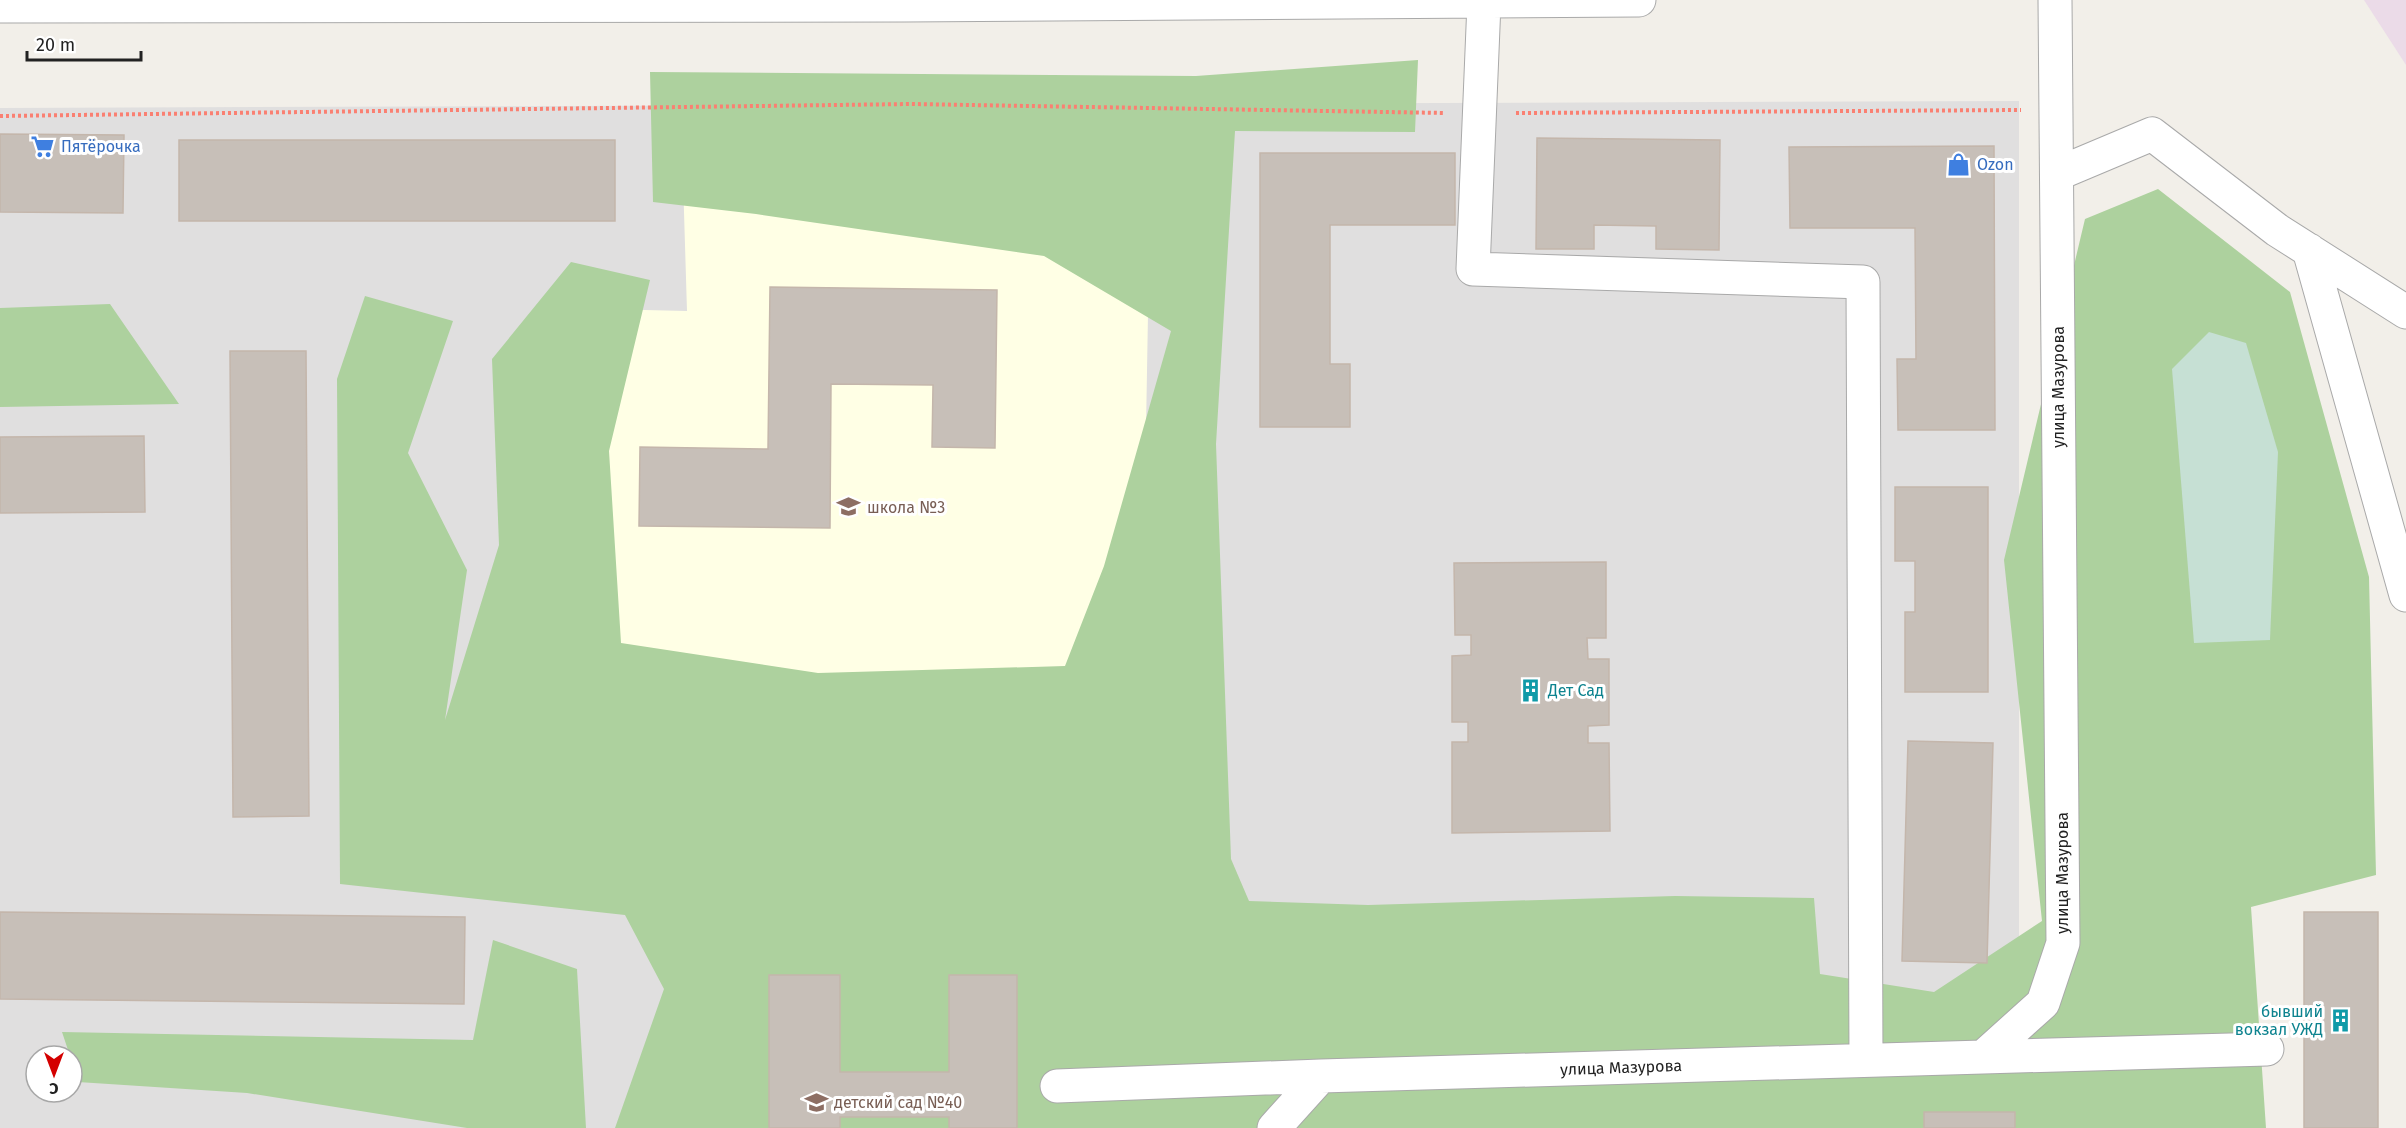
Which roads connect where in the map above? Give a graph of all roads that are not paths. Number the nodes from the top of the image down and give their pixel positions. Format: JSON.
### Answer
{"nodes":[{"id":1,"x":1638,"y":0,"type":"edge"},
{"id":2,"x":2055,"y":0,"type":"edge"},
{"id":3,"x":904,"y":3,"type":"edge"},
{"id":4,"x":1484,"y":3,"type":"junction"},
{"id":5,"x":0,"y":6,"type":"edge"},
{"id":6,"x":2057,"y":174,"type":"junction"},
{"id":7,"x":2309,"y":250,"type":"junction"},
{"id":8,"x":2406,"y":312,"type":"edge"},
{"id":9,"x":2406,"y":595,"type":"edge"},
{"id":10,"x":2267,"y":1049,"type":"dead end"},
{"id":11,"x":1983,"y":1057,"type":"junction"},
{"id":12,"x":1866,"y":1060,"type":"junction"},
{"id":13,"x":1322,"y":1076,"type":"junction"},
{"id":14,"x":1057,"y":1086,"type":"dead end"},
{"id":15,"x":1274,"y":1128,"type":"edge"}],
"edges":[{"from":1,"to":4,"type":"street"},
{"from":2,"to":6,"type":"street","name":"улица Мазурова"},
{"from":3,"to":4,"type":"street"},
{"from":3,"to":5,"type":"street"},
{"from":4,"to":12,"type":"street"},
{"from":6,"to":7,"type":"street"},
{"from":6,"to":11,"type":"street","name":"улица Мазурова"},
{"from":7,"to":8,"type":"street"},
{"from":7,"to":9,"type":"street"},
{"from":10,"to":11,"type":"street"},
{"from":11,"to":12,"type":"street","name":"улица Мазурова"},
{"from":12,"to":13,"type":"street","name":"улица Мазурова"},
{"from":13,"to":14,"type":"street","name":"улица Мазурова"},
{"from":13,"to":15,"type":"street"}]}
